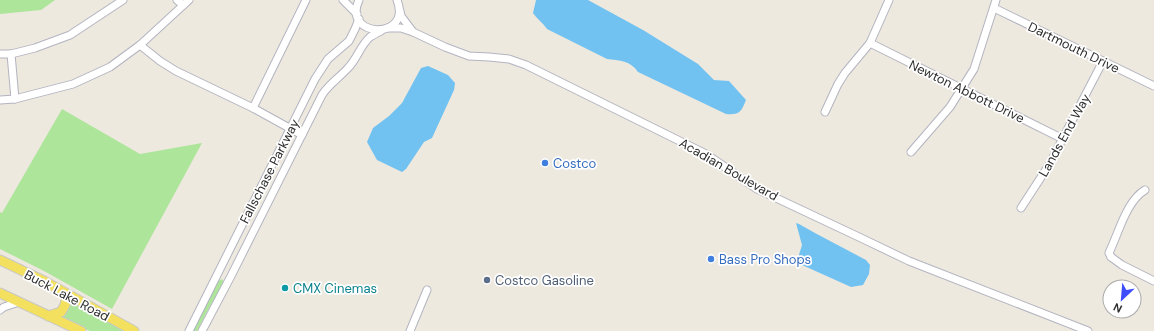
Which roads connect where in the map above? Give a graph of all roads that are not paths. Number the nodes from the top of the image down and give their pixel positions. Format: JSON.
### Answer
{"nodes":[{"id":1,"x":123,"y":0,"type":"edge"},
{"id":2,"x":177,"y":0,"type":"edge"},
{"id":3,"x":306,"y":0,"type":"edge"},
{"id":4,"x":343,"y":0,"type":"edge"},
{"id":5,"x":359,"y":0,"type":"edge"},
{"id":6,"x":889,"y":0,"type":"edge"},
{"id":7,"x":996,"y":0,"type":"edge"},
{"id":8,"x":397,"y":2,"type":"edge"},
{"id":9,"x":186,"y":3,"type":"edge"},
{"id":10,"x":994,"y":8,"type":"junction"},
{"id":11,"x":358,"y":17,"type":"junction"},
{"id":12,"x":384,"y":29,"type":"junction"},
{"id":13,"x":414,"y":32,"type":"junction"},
{"id":14,"x":870,"y":43,"type":"junction"},
{"id":15,"x":140,"y":45,"type":"junction"},
{"id":16,"x":0,"y":54,"type":"edge"},
{"id":17,"x":11,"y":54,"type":"junction"},
{"id":18,"x":1103,"y":61,"type":"junction"},
{"id":19,"x":1154,"y":86,"type":"edge"},
{"id":20,"x":962,"y":88,"type":"junction"},
{"id":21,"x":15,"y":99,"type":"junction"},
{"id":22,"x":0,"y":100,"type":"edge"},
{"id":23,"x":253,"y":108,"type":"junction"},
{"id":24,"x":825,"y":112,"type":"dead end"},
{"id":25,"x":290,"y":129,"type":"junction"},
{"id":26,"x":302,"y":135,"type":"junction"},
{"id":27,"x":1064,"y":139,"type":"junction"},
{"id":28,"x":912,"y":152,"type":"dead end"},
{"id":29,"x":1154,"y":190,"type":"edge"},
{"id":30,"x":1021,"y":208,"type":"dead end"},
{"id":31,"x":0,"y":260,"type":"edge"},
{"id":32,"x":219,"y":270,"type":"junction"},
{"id":33,"x":231,"y":276,"type":"junction"},
{"id":34,"x":1154,"y":281,"type":"edge"},
{"id":35,"x":427,"y":290,"type":"dead end"},
{"id":36,"x":0,"y":293,"type":"edge"},
{"id":37,"x":67,"y":294,"type":"junction"},
{"id":38,"x":19,"y":302,"type":"junction"},
{"id":39,"x":0,"y":310,"type":"edge"},
{"id":40,"x":48,"y":316,"type":"junction"},
{"id":41,"x":81,"y":331,"type":"edge"},
{"id":42,"x":134,"y":331,"type":"edge"},
{"id":43,"x":190,"y":331,"type":"edge"},
{"id":44,"x":202,"y":331,"type":"edge"},
{"id":45,"x":410,"y":331,"type":"edge"},
{"id":46,"x":1088,"y":331,"type":"edge"}],
"edges":[{"from":1,"to":17,"type":"street"},
{"from":2,"to":9,"type":"street"},
{"from":3,"to":23,"type":"street"},
{"from":4,"to":11,"type":"street"},
{"from":5,"to":11,"type":"street","name":"Fallschase Parkway"},
{"from":6,"to":14,"type":"street"},
{"from":7,"to":10,"type":"street"},
{"from":8,"to":12,"type":"street"},
{"from":8,"to":13,"type":"street","name":"Acadian Boulevard"},
{"from":9,"to":15,"type":"street"},
{"from":10,"to":18,"type":"street","name":"Dartmouth Drive"},
{"from":10,"to":20,"type":"street"},
{"from":11,"to":12,"type":"street","name":"Acadian Boulevard"},
{"from":11,"to":25,"type":"street","name":"Fallschase Parkway"},
{"from":12,"to":13,"type":"street","name":"Acadian Boulevard"},
{"from":12,"to":26,"type":"street","name":"Fallschase Parkway"},
{"from":13,"to":46,"type":"street","name":"Acadian Boulevard"},
{"from":14,"to":20,"type":"street","name":"Newton Abbott Drive"},
{"from":14,"to":24,"type":"street"},
{"from":15,"to":21,"type":"street"},
{"from":15,"to":23,"type":"street"},
{"from":16,"to":17,"type":"street"},
{"from":17,"to":21,"type":"street"},
{"from":18,"to":19,"type":"street","name":"Dartmouth Drive"},
{"from":18,"to":27,"type":"street","name":"Lands End Way"},
{"from":20,"to":27,"type":"street","name":"Newton Abbott Drive"},
{"from":20,"to":28,"type":"street"},
{"from":21,"to":22,"type":"street"},
{"from":23,"to":25,"type":"street"},
{"from":25,"to":26,"type":"street"},
{"from":25,"to":32,"type":"street","name":"Fallschase Parkway"},
{"from":26,"to":33,"type":"street","name":"Fallschase Parkway"},
{"from":27,"to":30,"type":"street","name":"Lands End Way"},
{"from":29,"to":34,"type":"street"},
{"from":31,"to":37,"type":"main road","name":"Buck Lake Road"},
{"from":32,"to":33,"type":"street"},
{"from":32,"to":43,"type":"street","name":"Fallschase Parkway"},
{"from":33,"to":44,"type":"street","name":"Fallschase Parkway"},
{"from":35,"to":45,"type":"street"},
{"from":36,"to":38,"type":"main road","name":"Buck Lake Road"},
{"from":37,"to":40,"type":"main road"},
{"from":37,"to":42,"type":"main road","name":"Buck Lake Road"},
{"from":38,"to":39,"type":"street"},
{"from":38,"to":40,"type":"main road","name":"Buck Lake Road"},
{"from":40,"to":41,"type":"main road","name":"Buck Lake Road"}]}
